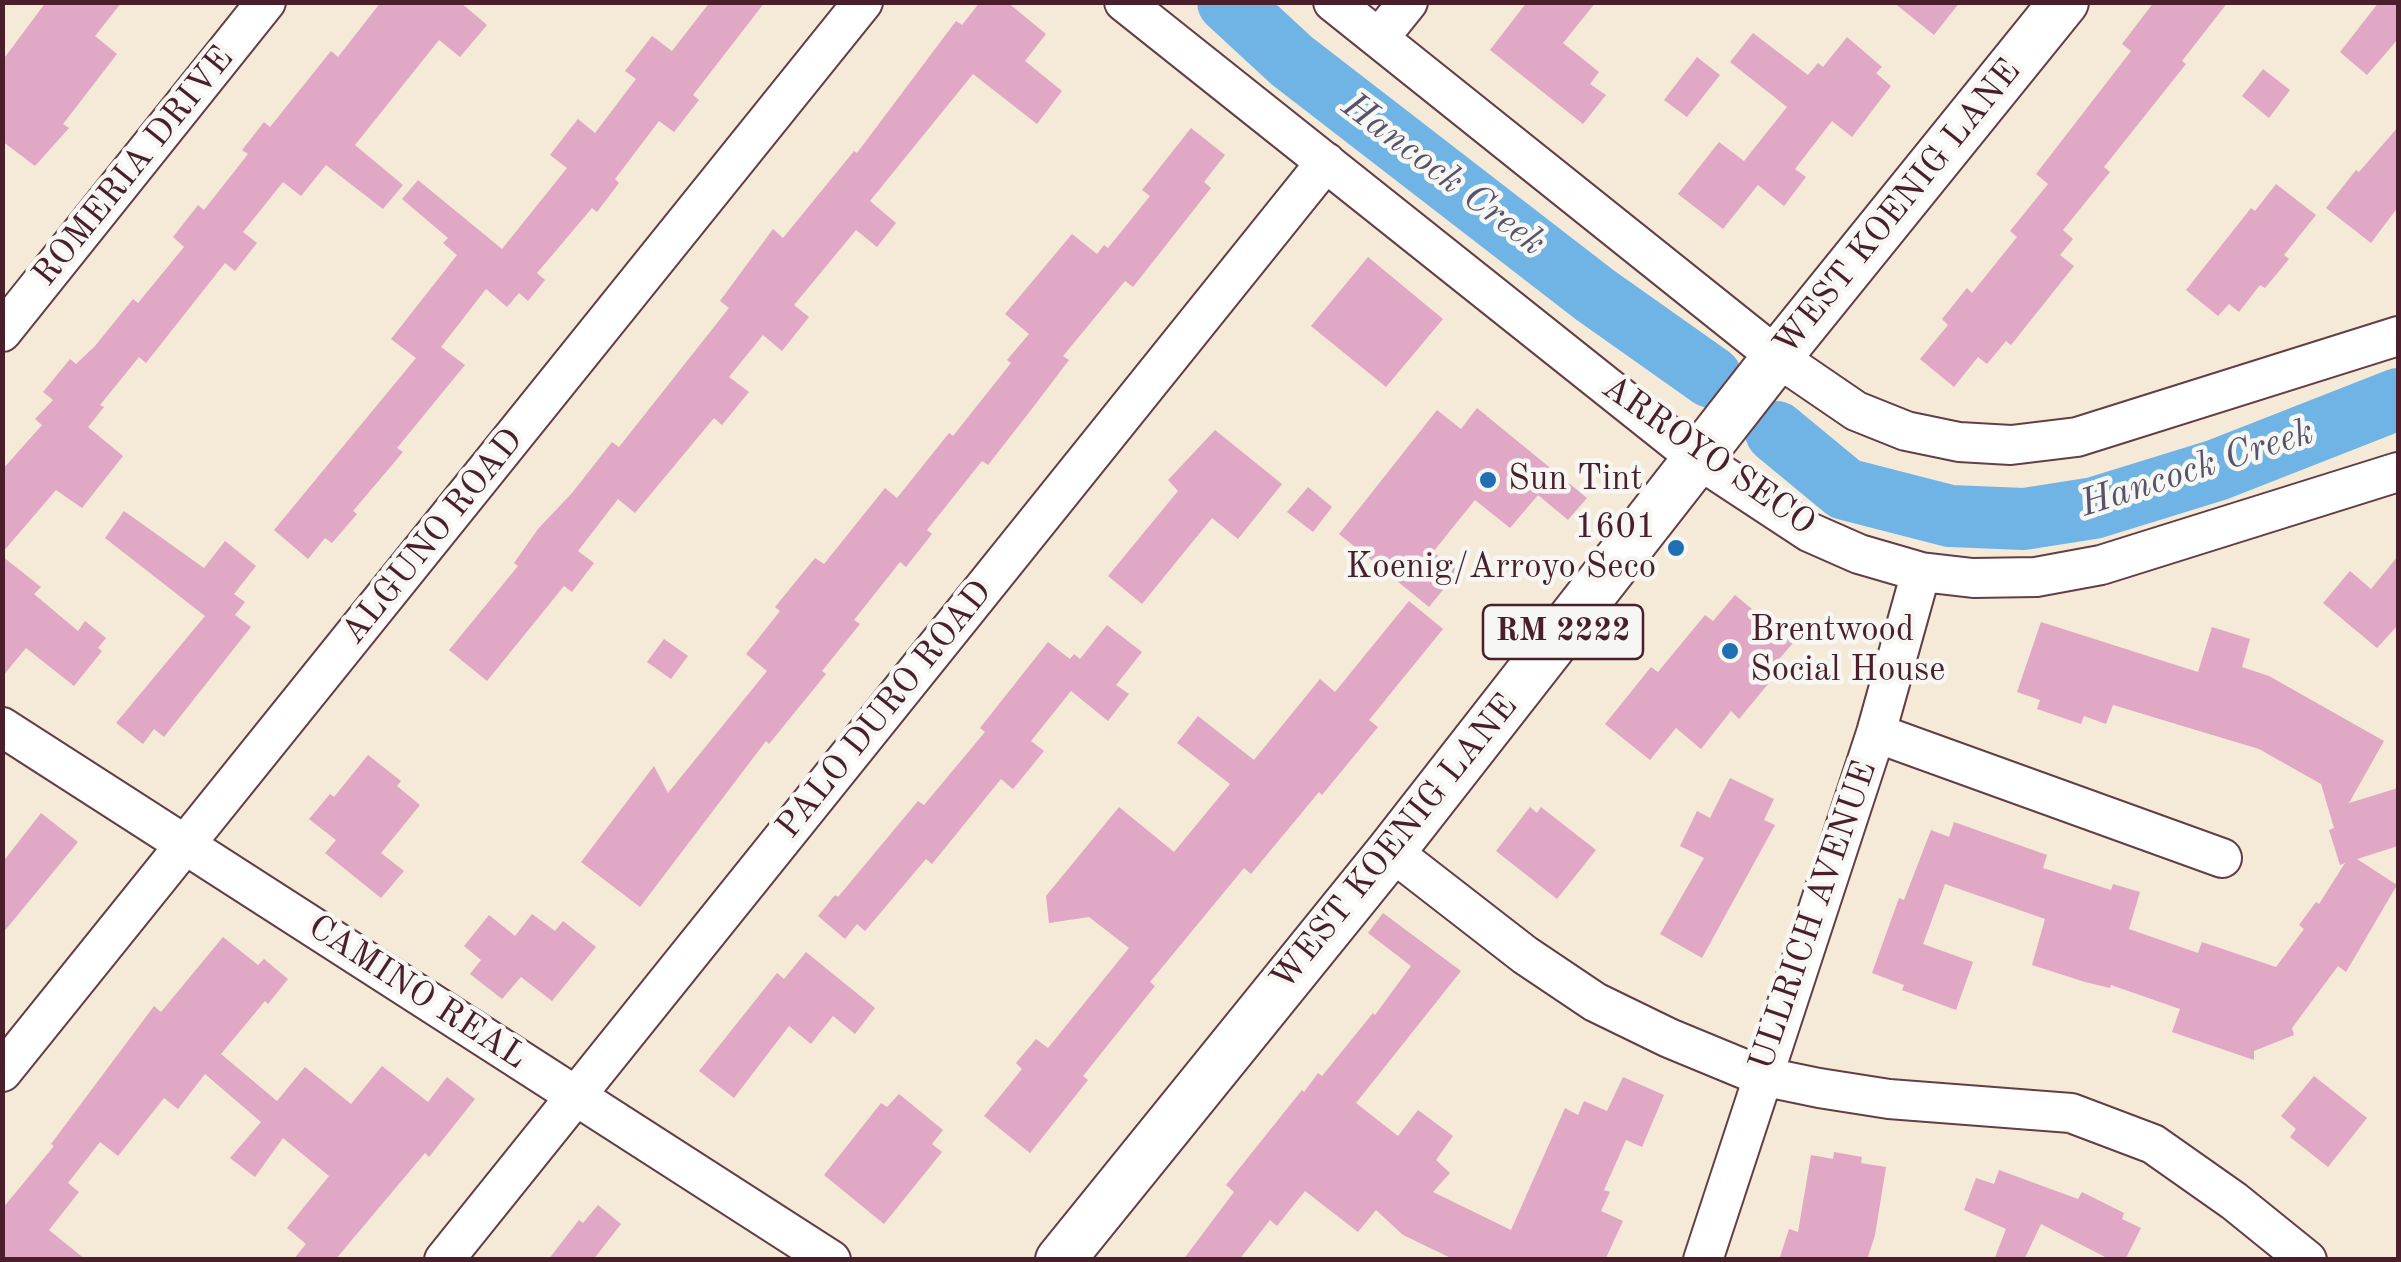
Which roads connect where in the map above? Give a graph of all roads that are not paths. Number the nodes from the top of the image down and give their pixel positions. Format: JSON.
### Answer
{"nodes":[{"id":1,"x":266,"y":2,"type":"edge"},
{"id":2,"x":863,"y":2,"type":"edge"},
{"id":3,"x":1124,"y":2,"type":"edge"},
{"id":4,"x":1333,"y":2,"type":"edge"},
{"id":5,"x":1408,"y":2,"type":"edge"},
{"id":6,"x":2064,"y":2,"type":"edge"},
{"id":7,"x":1379,"y":38,"type":"junction"},
{"id":8,"x":1326,"y":162,"type":"junction"},
{"id":9,"x":2,"y":332,"type":"edge"},
{"id":10,"x":2398,"y":336,"type":"edge"},
{"id":11,"x":1777,"y":358,"type":"junction"},
{"id":12,"x":1698,"y":458,"type":"junction"},
{"id":13,"x":2398,"y":472,"type":"edge"},
{"id":14,"x":1921,"y":572,"type":"junction"},
{"id":15,"x":2,"y":726,"type":"edge"},
{"id":16,"x":1876,"y":734,"type":"junction"},
{"id":17,"x":185,"y":844,"type":"junction"},
{"id":18,"x":1391,"y":851,"type":"junction"},
{"id":19,"x":2222,"y":858,"type":"dead end"},
{"id":20,"x":2,"y":1072,"type":"edge"},
{"id":21,"x":1760,"y":1076,"type":"junction"},
{"id":22,"x":576,"y":1094,"type":"junction"},
{"id":23,"x":444,"y":1260,"type":"edge"},
{"id":24,"x":831,"y":1260,"type":"edge"},
{"id":25,"x":1060,"y":1260,"type":"edge"},
{"id":26,"x":1703,"y":1260,"type":"edge"},
{"id":27,"x":2308,"y":1260,"type":"edge"}],
"edges":[{"from":1,"to":9,"type":"street","name":"ROMERIA DRIVE"},
{"from":2,"to":17,"type":"street","name":"ALGUNO ROAD"},
{"from":3,"to":8,"type":"street","name":"ARROYO SECO"},
{"from":4,"to":7,"type":"street"},
{"from":5,"to":7,"type":"street"},
{"from":6,"to":11,"type":"main road","name":"WEST KOENIG LANE","number":"RM 2222"},
{"from":7,"to":11,"type":"street"},
{"from":8,"to":12,"type":"street","name":"ARROYO SECO"},
{"from":8,"to":22,"type":"street","name":"PALO DURO ROAD"},
{"from":10,"to":11,"type":"street"},
{"from":11,"to":12,"type":"main road","name":"WEST KOENIG LANE","number":"RM 2222"},
{"from":12,"to":14,"type":"street","name":"ARROYO SECO"},
{"from":12,"to":18,"type":"main road","name":"WEST KOENIG LANE","number":"RM 2222"},
{"from":13,"to":14,"type":"street","name":"ARROYO SECO"},
{"from":14,"to":16,"type":"street","name":"ULLRICH AVENUE"},
{"from":15,"to":17,"type":"street","name":"CAMINO REAL"},
{"from":16,"to":19,"type":"street"},
{"from":16,"to":21,"type":"street","name":"ULLRICH AVENUE"},
{"from":17,"to":20,"type":"street","name":"ALGUNO ROAD"},
{"from":17,"to":22,"type":"street","name":"CAMINO REAL"},
{"from":18,"to":21,"type":"street"},
{"from":18,"to":25,"type":"main road","name":"WEST KOENIG LANE","number":"RM 2222"},
{"from":21,"to":26,"type":"street","name":"ULLRICH AVENUE"},
{"from":21,"to":27,"type":"street"},
{"from":22,"to":23,"type":"street","name":"PALO DURO ROAD"},
{"from":22,"to":24,"type":"street","name":"CAMINO REAL"}]}
